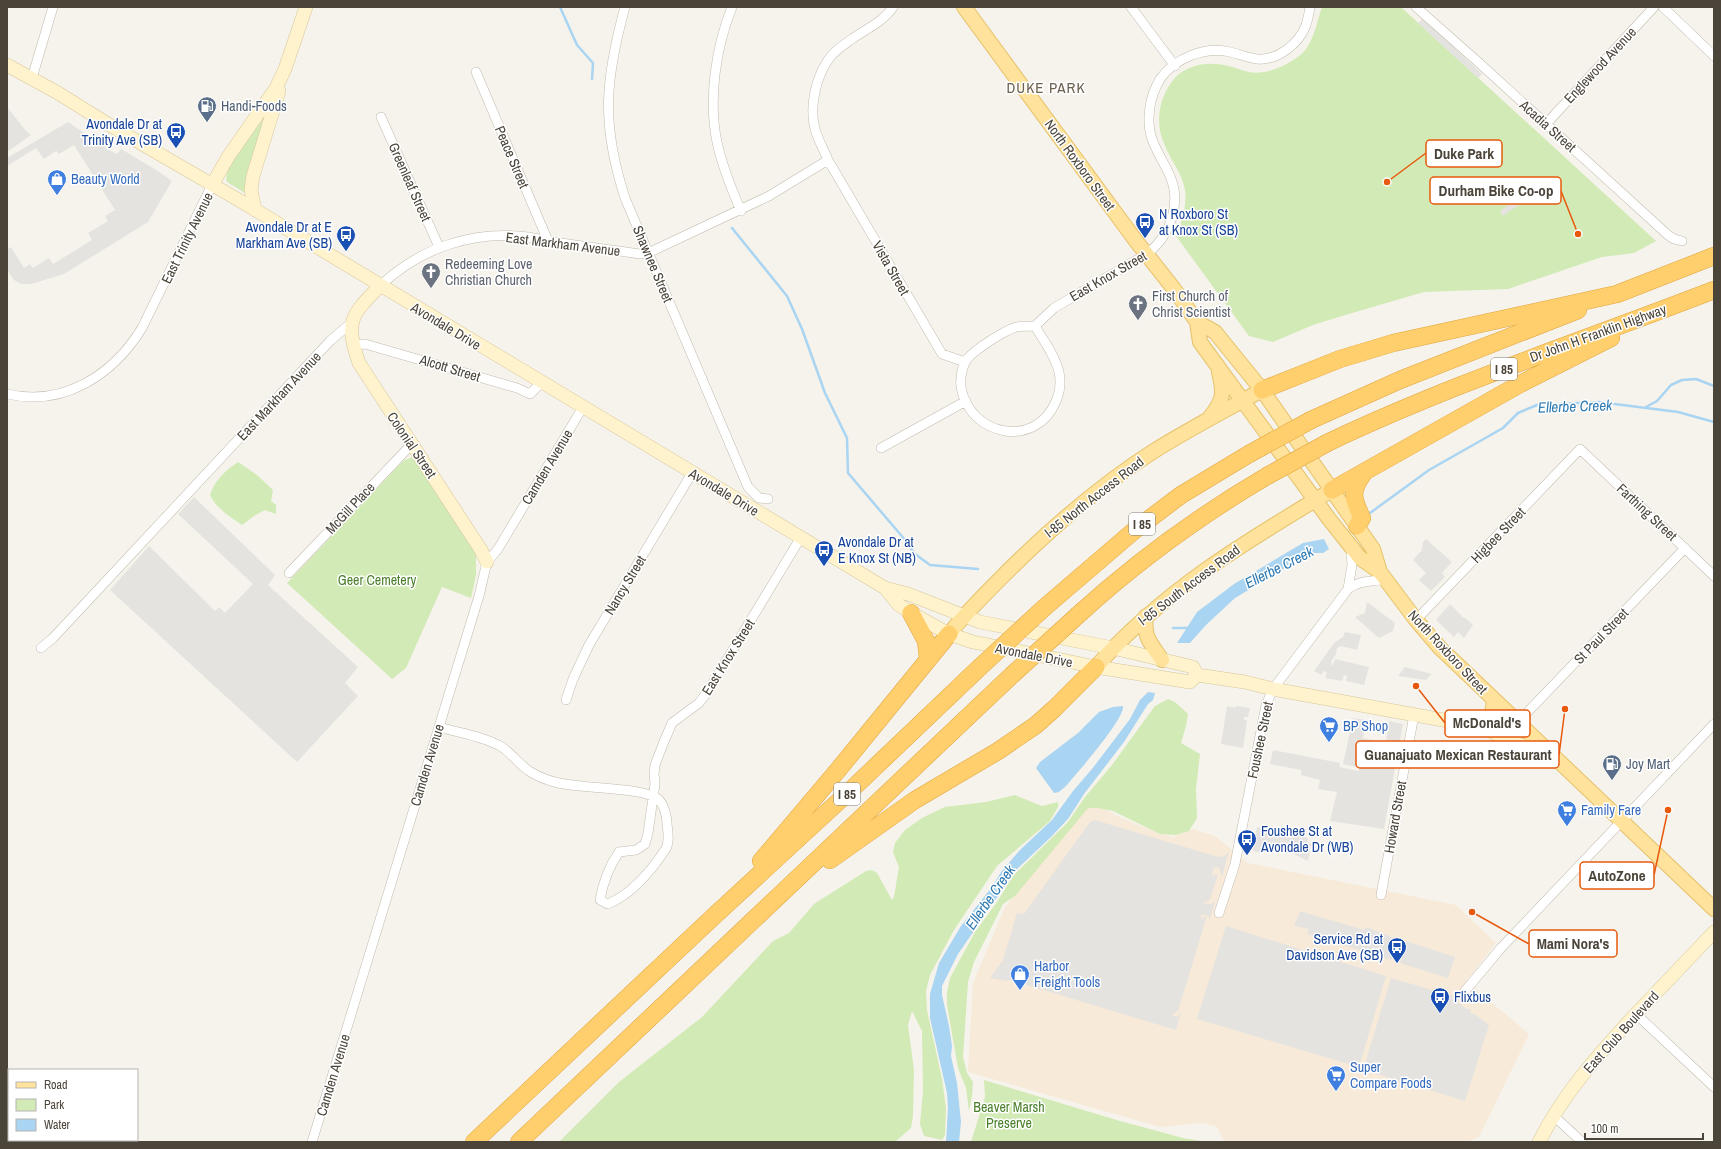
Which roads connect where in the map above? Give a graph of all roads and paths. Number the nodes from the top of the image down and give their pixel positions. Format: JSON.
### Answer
{"nodes":[{"id":1,"x":53,"y":7,"type":"edge"},
{"id":2,"x":306,"y":7,"type":"edge"},
{"id":3,"x":625,"y":7,"type":"edge"},
{"id":4,"x":732,"y":7,"type":"edge"},
{"id":5,"x":893,"y":7,"type":"edge"},
{"id":6,"x":964,"y":7,"type":"edge"},
{"id":7,"x":1131,"y":7,"type":"edge"},
{"id":8,"x":1310,"y":7,"type":"edge"},
{"id":9,"x":1416,"y":7,"type":"edge"},
{"id":10,"x":1654,"y":7,"type":"edge"},
{"id":11,"x":1663,"y":7,"type":"edge"},
{"id":12,"x":1714,"y":56,"type":"edge"},
{"id":13,"x":7,"y":65,"type":"edge"},
{"id":14,"x":1175,"y":66,"type":"junction"},
{"id":15,"x":286,"y":69,"type":"junction"},
{"id":16,"x":476,"y":72,"type":"dead end"},
{"id":17,"x":32,"y":78,"type":"junction"},
{"id":18,"x":381,"y":117,"type":"dead end"},
{"id":19,"x":1546,"y":124,"type":"junction"},
{"id":20,"x":828,"y":160,"type":"junction"},
{"id":21,"x":212,"y":185,"type":"junction"},
{"id":22,"x":255,"y":210,"type":"junction"},
{"id":23,"x":741,"y":211,"type":"junction"},
{"id":24,"x":548,"y":241,"type":"junction"},
{"id":25,"x":1682,"y":241,"type":"dead end"},
{"id":26,"x":439,"y":247,"type":"junction"},
{"id":27,"x":648,"y":253,"type":"junction"},
{"id":28,"x":1147,"y":254,"type":"junction"},
{"id":29,"x":1714,"y":256,"type":"edge"},
{"id":30,"x":380,"y":286,"type":"junction"},
{"id":31,"x":1714,"y":290,"type":"edge"},
{"id":32,"x":1617,"y":294,"type":"junction"},
{"id":33,"x":1683,"y":302,"type":"junction"},
{"id":34,"x":1197,"y":322,"type":"junction"},
{"id":35,"x":351,"y":323,"type":"junction"},
{"id":36,"x":1035,"y":326,"type":"junction"},
{"id":37,"x":353,"y":345,"type":"junction"},
{"id":38,"x":965,"y":362,"type":"junction"},
{"id":39,"x":1218,"y":368,"type":"junction"},
{"id":40,"x":541,"y":382,"type":"junction"},
{"id":41,"x":1262,"y":390,"type":"junction"},
{"id":42,"x":7,"y":394,"type":"edge"},
{"id":43,"x":966,"y":401,"type":"junction"},
{"id":44,"x":1242,"y":401,"type":"junction"},
{"id":45,"x":583,"y":407,"type":"junction"},
{"id":46,"x":1208,"y":420,"type":"junction"},
{"id":47,"x":411,"y":445,"type":"junction"},
{"id":48,"x":881,"y":448,"type":"dead end"},
{"id":49,"x":1580,"y":449,"type":"joint"},
{"id":50,"x":692,"y":473,"type":"junction"},
{"id":51,"x":1363,"y":474,"type":"junction"},
{"id":52,"x":1332,"y":490,"type":"junction"},
{"id":53,"x":768,"y":499,"type":"dead end"},
{"id":54,"x":1315,"y":500,"type":"junction"},
{"id":55,"x":1357,"y":526,"type":"junction"},
{"id":56,"x":801,"y":538,"type":"junction"},
{"id":57,"x":1351,"y":547,"type":"junction"},
{"id":58,"x":1685,"y":548,"type":"junction"},
{"id":59,"x":487,"y":562,"type":"junction"},
{"id":60,"x":289,"y":573,"type":"dead end"},
{"id":61,"x":1382,"y":575,"type":"junction"},
{"id":62,"x":1714,"y":576,"type":"edge"},
{"id":63,"x":885,"y":588,"type":"junction"},
{"id":64,"x":1348,"y":589,"type":"junction"},
{"id":65,"x":911,"y":612,"type":"junction"},
{"id":66,"x":964,"y":616,"type":"junction"},
{"id":67,"x":1146,"y":616,"type":"junction"},
{"id":68,"x":1416,"y":620,"type":"junction"},
{"id":69,"x":949,"y":634,"type":"junction"},
{"id":70,"x":41,"y":648,"type":"dead end"},
{"id":71,"x":1113,"y":648,"type":"junction"},
{"id":72,"x":928,"y":659,"type":"junction"},
{"id":73,"x":1162,"y":660,"type":"junction"},
{"id":74,"x":1096,"y":667,"type":"junction"},
{"id":75,"x":1197,"y":675,"type":"junction"},
{"id":76,"x":1273,"y":689,"type":"junction"},
{"id":77,"x":566,"y":700,"type":"dead end"},
{"id":78,"x":1494,"y":700,"type":"junction"},
{"id":79,"x":1414,"y":715,"type":"junction"},
{"id":80,"x":1517,"y":723,"type":"junction"},
{"id":81,"x":1714,"y":724,"type":"edge"},
{"id":82,"x":1477,"y":725,"type":"junction"},
{"id":83,"x":438,"y":727,"type":"junction"},
{"id":84,"x":1550,"y":754,"type":"junction"},
{"id":85,"x":653,"y":796,"type":"junction"},
{"id":86,"x":1622,"y":821,"type":"junction"},
{"id":87,"x":1381,"y":895,"type":"dead end"},
{"id":88,"x":774,"y":902,"type":"junction"},
{"id":89,"x":1714,"y":909,"type":"edge"},
{"id":90,"x":1218,"y":913,"type":"dead end"},
{"id":91,"x":713,"y":917,"type":"junction"},
{"id":92,"x":1714,"y":932,"type":"edge"},
{"id":93,"x":1465,"y":991,"type":"dead end"},
{"id":94,"x":1636,"y":1014,"type":"junction"},
{"id":95,"x":1714,"y":1087,"type":"edge"},
{"id":96,"x":1554,"y":1116,"type":"junction"},
{"id":97,"x":312,"y":1142,"type":"edge"},
{"id":98,"x":474,"y":1142,"type":"edge"},
{"id":99,"x":519,"y":1142,"type":"edge"},
{"id":100,"x":1539,"y":1142,"type":"edge"},
{"id":101,"x":1582,"y":1142,"type":"edge"}],
"edges":[{"from":1,"to":17,"type":"street"},
{"from":2,"to":15,"type":"main road","name":"East Trinity Avenue"},
{"from":3,"to":27,"type":"street","name":"Shawnee Street"},
{"from":4,"to":23,"type":"street"},
{"from":5,"to":20,"type":"street"},
{"from":6,"to":28,"type":"main road","name":"North Roxboro Street"},
{"from":7,"to":14,"type":"street"},
{"from":8,"to":14,"type":"street","name":"East Knox Street"},
{"from":9,"to":19,"type":"street","name":"Acadia Street"},
{"from":10,"to":19,"type":"street","name":"Englewood Avenue"},
{"from":11,"to":12,"type":"street"},
{"from":13,"to":17,"type":"main road","name":"Avondale Drive"},
{"from":14,"to":28,"type":"street","name":"East Knox Street"},
{"from":15,"to":21,"type":"main road","name":"East Trinity Avenue"},
{"from":15,"to":22,"type":"main road"},
{"from":16,"to":24,"type":"street","name":"Peace Street"},
{"from":17,"to":21,"type":"main road","name":"Avondale Drive"},
{"from":18,"to":26,"type":"street","name":"Greenleaf Street"},
{"from":19,"to":25,"type":"street","name":"Acadia Street"},
{"from":20,"to":23,"type":"street","name":"East Markham Avenue"},
{"from":20,"to":38,"type":"street","name":"Vista Street"},
{"from":21,"to":22,"type":"main road","name":"Avondale Drive"},
{"from":21,"to":42,"type":"street","name":"East Trinity Avenue"},
{"from":22,"to":30,"type":"main road","name":"Avondale Drive"},
{"from":23,"to":27,"type":"street","name":"East Markham Avenue"},
{"from":24,"to":26,"type":"street","name":"East Markham Avenue"},
{"from":24,"to":27,"type":"street","name":"East Markham Avenue"},
{"from":26,"to":30,"type":"street","name":"East Markham Avenue"},
{"from":27,"to":53,"type":"street","name":"Shawnee Street"},
{"from":28,"to":34,"type":"main road","name":"North Roxboro Street"},
{"from":28,"to":36,"type":"street","name":"East Knox Street"},
{"from":29,"to":32,"type":"highway","number":"I 85"},
{"from":30,"to":35,"type":"main road","name":"East Markham Avenue"},
{"from":30,"to":40,"type":"main road","name":"Avondale Drive"},
{"from":31,"to":33,"type":"highway","name":"Dr John H Franklin Highway","number":"I 85"},
{"from":32,"to":41,"type":"highway"},
{"from":32,"to":91,"type":"highway","name":"Dr John H Franklin Highway","number":"I 85","bridge":true},
{"from":33,"to":51,"type":"highway"},
{"from":33,"to":88,"type":"highway","name":"Dr John H Franklin Highway","number":"I 85","bridge":true},
{"from":34,"to":39,"type":"main road","name":"North Roxboro Street"},
{"from":34,"to":41,"type":"main road","name":"North Roxboro Street"},
{"from":35,"to":37,"type":"main road","name":"Colonial Street"},
{"from":35,"to":70,"type":"street","name":"East Markham Avenue"},
{"from":36,"to":38,"type":"street"},
{"from":36,"to":43,"type":"street"},
{"from":37,"to":40,"type":"street","name":"Alcott Street"},
{"from":37,"to":47,"type":"main road","name":"Colonial Street"},
{"from":38,"to":43,"type":"street"},
{"from":39,"to":44,"type":"main road","name":"North Roxboro Street"},
{"from":39,"to":46,"type":"main road"},
{"from":40,"to":45,"type":"main road","name":"Avondale Drive"},
{"from":41,"to":44,"type":"main road","name":"I-85 North Access Road"},
{"from":41,"to":52,"type":"main road","name":"North Roxboro Street"},
{"from":43,"to":48,"type":"street"},
{"from":44,"to":46,"type":"main road","name":"I-85 North Access Road"},
{"from":44,"to":54,"type":"main road","name":"North Roxboro Street"},
{"from":45,"to":50,"type":"main road","name":"Avondale Drive"},
{"from":45,"to":59,"type":"street","name":"Camden Avenue"},
{"from":46,"to":66,"type":"main road","name":"I-85 North Access Road"},
{"from":47,"to":59,"type":"main road","name":"Colonial Street"},
{"from":47,"to":60,"type":"street","name":"McGill Place"},
{"from":49,"to":58,"type":"street","name":"Farthing Street"},
{"from":49,"to":68,"type":"street","name":"Higbee Street"},
{"from":50,"to":56,"type":"main road","name":"Avondale Drive"},
{"from":50,"to":77,"type":"street","name":"Nancy Street"},
{"from":51,"to":52,"type":"highway"},
{"from":51,"to":55,"type":"highway"},
{"from":52,"to":54,"type":"main road","name":"I-85 South Access Road"},
{"from":52,"to":55,"type":"main road","name":"North Roxboro Street"},
{"from":54,"to":57,"type":"main road","name":"North Roxboro Street"},
{"from":54,"to":67,"type":"main road","name":"I-85 South Access Road"},
{"from":55,"to":61,"type":"main road","name":"North Roxboro Street"},
{"from":56,"to":63,"type":"main road","name":"Avondale Drive"},
{"from":56,"to":85,"type":"street","name":"East Knox Street"},
{"from":57,"to":61,"type":"main road","name":"North Roxboro Street"},
{"from":57,"to":64,"type":"street","name":"Foushee Street"},
{"from":58,"to":62,"type":"street","name":"Farthing Street"},
{"from":58,"to":80,"type":"street","name":"St Paul Street"},
{"from":59,"to":83,"type":"street","name":"Camden Avenue"},
{"from":61,"to":64,"type":"street"},
{"from":61,"to":68,"type":"main road","name":"North Roxboro Street"},
{"from":63,"to":65,"type":"main road","name":"Avondale Drive"},
{"from":63,"to":66,"type":"main road","name":"Avondale Drive"},
{"from":64,"to":76,"type":"street","name":"Foushee Street"},
{"from":65,"to":69,"type":"main road","name":"Avondale Drive"},
{"from":65,"to":72,"type":"highway"},
{"from":66,"to":69,"type":"main road","name":"I-85 North Access Road"},
{"from":66,"to":71,"type":"main road","name":"Avondale Drive"},
{"from":67,"to":71,"type":"main road","name":"I-85 South Access Road"},
{"from":67,"to":73,"type":"main road"},
{"from":68,"to":78,"type":"main road","name":"North Roxboro Street"},
{"from":69,"to":72,"type":"highway"},
{"from":69,"to":74,"type":"main road","name":"Avondale Drive"},
{"from":71,"to":73,"type":"main road","name":"Avondale Drive"},
{"from":71,"to":74,"type":"main road","name":"I-85 South Access Road"},
{"from":72,"to":91,"type":"highway"},
{"from":73,"to":75,"type":"main road","name":"Avondale Drive"},
{"from":74,"to":75,"type":"main road","name":"Avondale Drive"},
{"from":74,"to":88,"type":"highway"},
{"from":75,"to":76,"type":"main road","name":"Avondale Drive"},
{"from":76,"to":79,"type":"main road","name":"Avondale Drive"},
{"from":76,"to":90,"type":"street","name":"Foushee Street"},
{"from":78,"to":80,"type":"main road","name":"North Roxboro Street"},
{"from":78,"to":82,"type":"main road"},
{"from":79,"to":82,"type":"main road","name":"Avondale Drive"},
{"from":79,"to":87,"type":"street","name":"Howard Street"},
{"from":80,"to":82,"type":"main road","name":"Avondale Drive"},
{"from":80,"to":84,"type":"main road","name":"North Roxboro Street"},
{"from":81,"to":86,"type":"street"},
{"from":82,"to":84,"type":"main road","name":"Avondale Drive"},
{"from":83,"to":85,"type":"street"},
{"from":83,"to":97,"type":"street","name":"Camden Avenue"},
{"from":84,"to":86,"type":"main road","name":"North Roxboro Street"},
{"from":85,"to":85,"type":"street","name":"East Knox Street"},
{"from":86,"to":89,"type":"main road","name":"North Roxboro Street"},
{"from":86,"to":93,"type":"street"},
{"from":88,"to":99,"type":"highway","number":"I 85"},
{"from":91,"to":98,"type":"highway","number":"I 85"},
{"from":92,"to":94,"type":"main road","name":"East Club Boulevard"},
{"from":94,"to":95,"type":"street"},
{"from":94,"to":96,"type":"main road","name":"East Club Boulevard"},
{"from":96,"to":100,"type":"main road","name":"East Club Boulevard"},
{"from":96,"to":101,"type":"street"}]}
